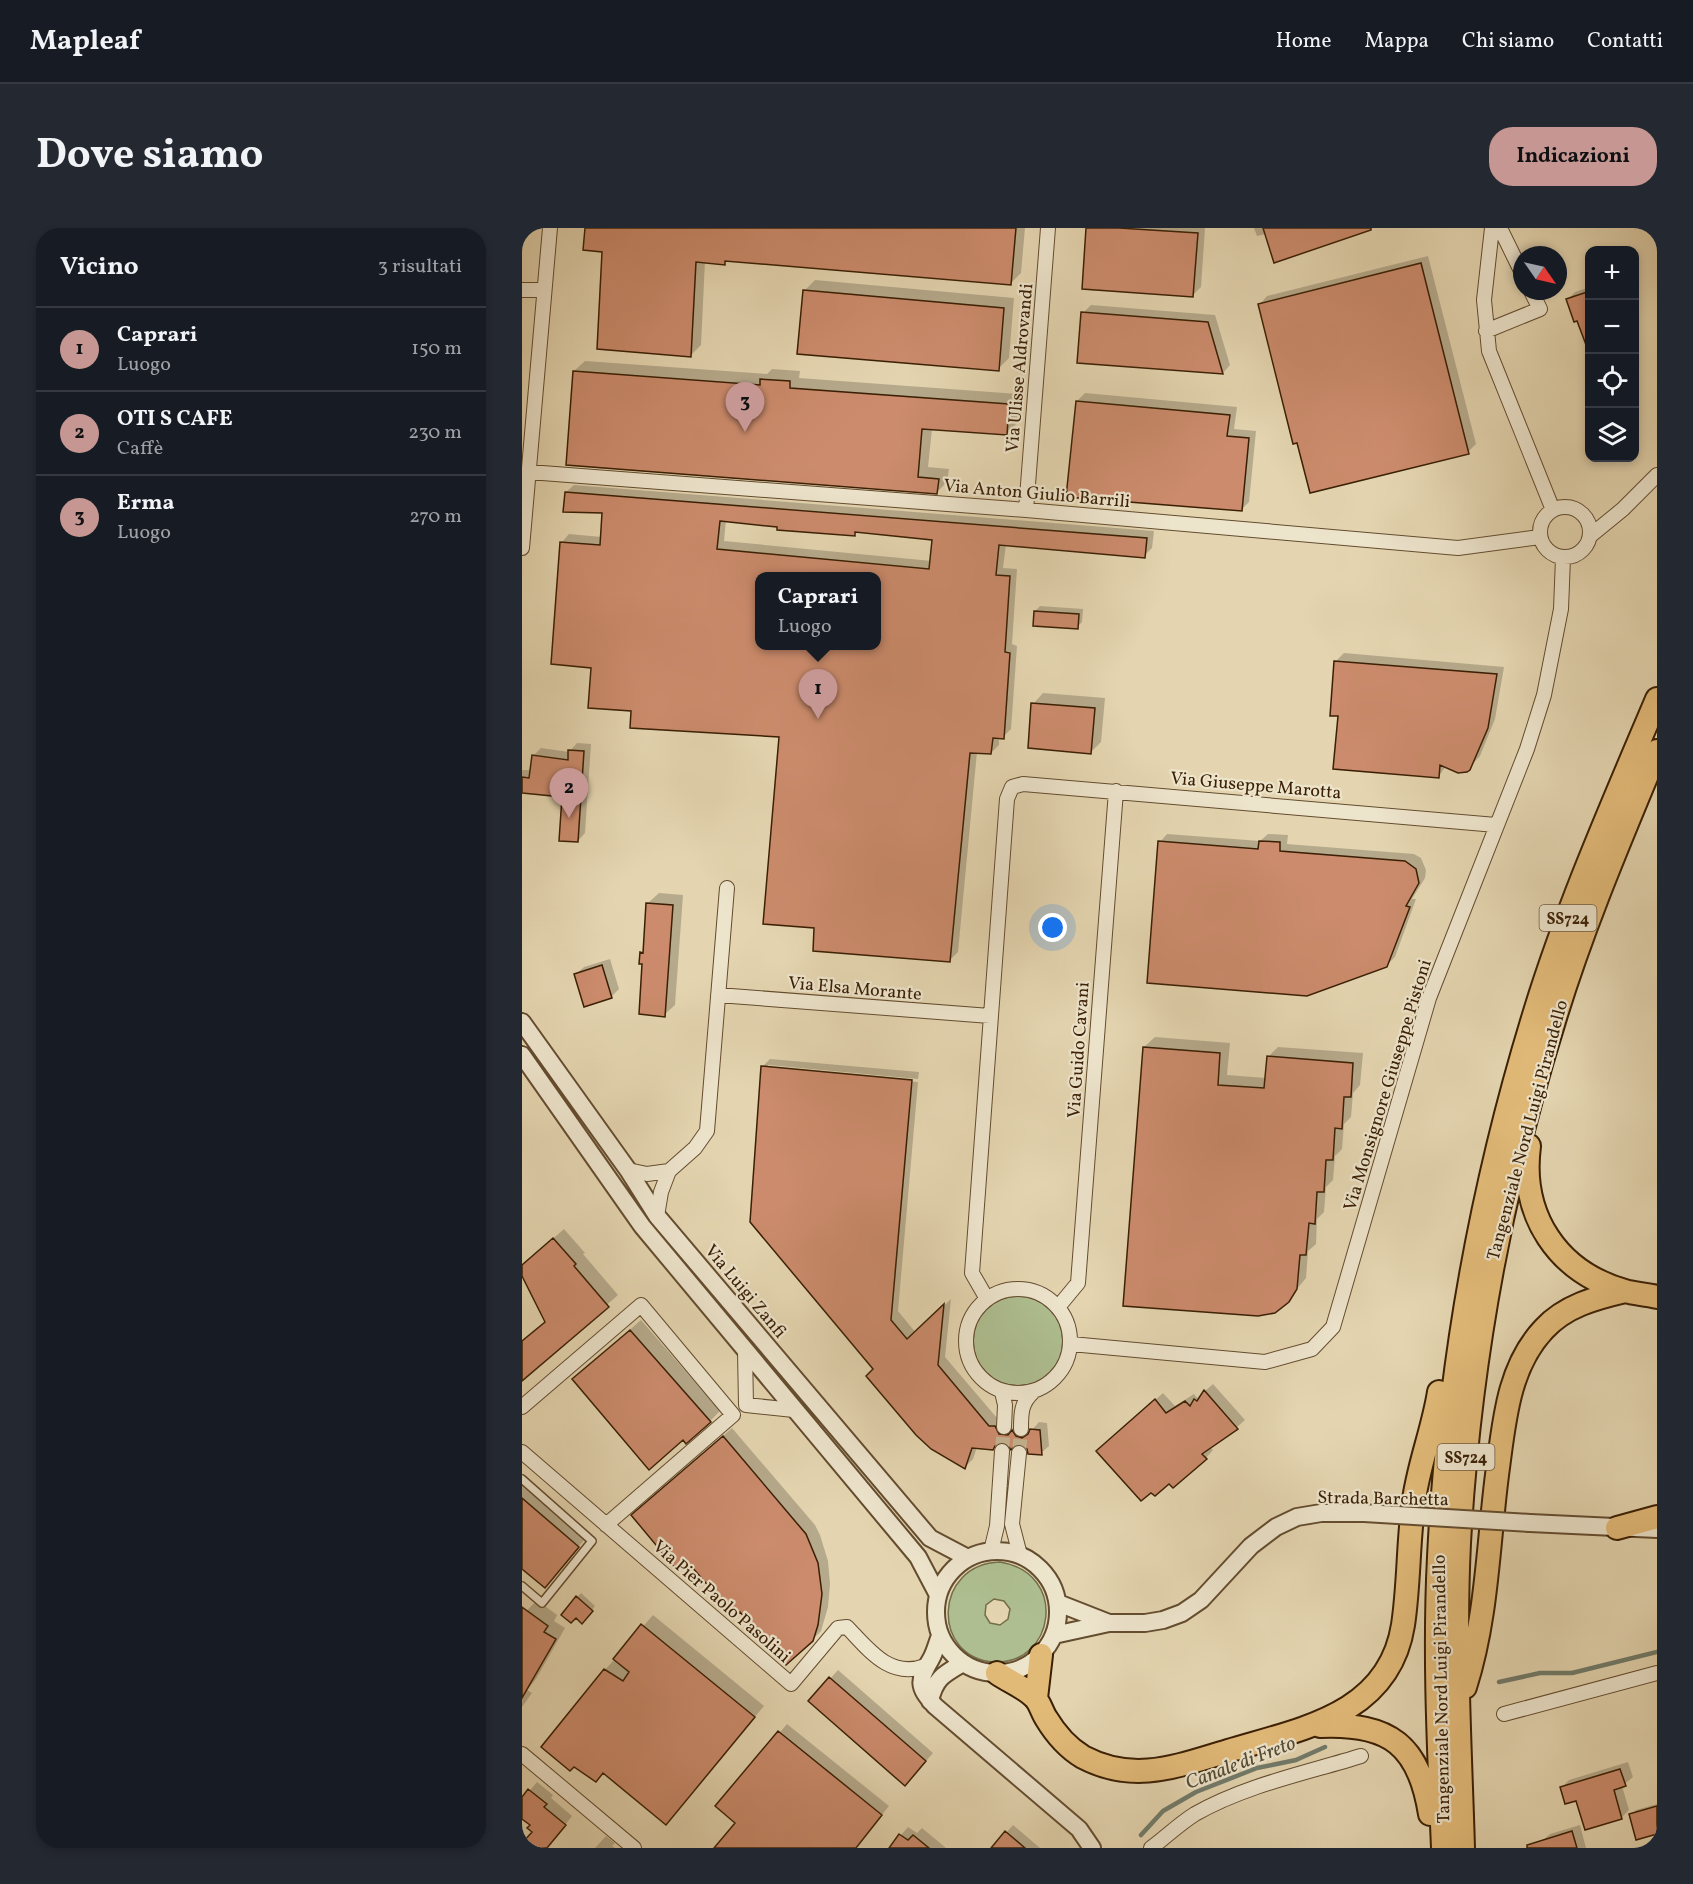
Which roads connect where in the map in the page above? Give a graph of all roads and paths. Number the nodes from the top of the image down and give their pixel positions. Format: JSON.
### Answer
{"nodes":[{"id":1,"x":550,"y":228,"type":"edge"},
{"id":2,"x":1048,"y":228,"type":"edge"},
{"id":3,"x":1492,"y":228,"type":"edge"},
{"id":4,"x":1500,"y":228,"type":"edge"},
{"id":5,"x":1513,"y":255,"type":"edge"},
{"id":6,"x":522,"y":290,"type":"edge"},
{"id":7,"x":544,"y":291,"type":"junction"},
{"id":8,"x":1536,"y":300,"type":"edge"},
{"id":9,"x":1486,"y":331,"type":"junction"},
{"id":10,"x":529,"y":472,"type":"junction"},
{"id":11,"x":1657,"y":475,"type":"edge"},
{"id":12,"x":1026,"y":510,"type":"junction"},
{"id":13,"x":1553,"y":510,"type":"junction"},
{"id":14,"x":1590,"y":536,"type":"junction"},
{"id":15,"x":1540,"y":537,"type":"junction"},
{"id":16,"x":522,"y":548,"type":"edge"},
{"id":17,"x":1563,"y":558,"type":"junction"},
{"id":18,"x":1657,"y":699,"type":"edge"},
{"id":19,"x":1657,"y":751,"type":"edge"},
{"id":20,"x":1116,"y":791,"type":"junction"},
{"id":21,"x":1496,"y":825,"type":"junction"},
{"id":22,"x":727,"y":888,"type":"dead end"},
{"id":23,"x":718,"y":995,"type":"junction"},
{"id":24,"x":990,"y":1016,"type":"junction"},
{"id":25,"x":522,"y":1022,"type":"edge"},
{"id":26,"x":522,"y":1055,"type":"edge"},
{"id":27,"x":1538,"y":1073,"type":"junction"},
{"id":28,"x":628,"y":1170,"type":"junction"},
{"id":29,"x":669,"y":1171,"type":"junction"},
{"id":30,"x":657,"y":1216,"type":"junction"},
{"id":31,"x":1625,"y":1291,"type":"junction"},
{"id":32,"x":1467,"y":1295,"type":"junction"},
{"id":33,"x":1657,"y":1296,"type":"edge"},
{"id":34,"x":987,"y":1299,"type":"junction"},
{"id":35,"x":1059,"y":1306,"type":"junction"},
{"id":36,"x":1071,"y":1344,"type":"junction"},
{"id":37,"x":745,"y":1351,"type":"junction"},
{"id":38,"x":1002,"y":1392,"type":"junction"},
{"id":39,"x":1033,"y":1392,"type":"junction"},
{"id":40,"x":746,"y":1405,"type":"junction"},
{"id":41,"x":522,"y":1407,"type":"edge"},
{"id":42,"x":794,"y":1410,"type":"junction"},
{"id":43,"x":733,"y":1415,"type":"junction"},
{"id":44,"x":1004,"y":1427,"type":"tunnel mouth"},
{"id":45,"x":1021,"y":1429,"type":"tunnel mouth"},
{"id":46,"x":1002,"y":1451,"type":"tunnel mouth"},
{"id":47,"x":522,"y":1452,"type":"edge"},
{"id":48,"x":1018,"y":1453,"type":"tunnel mouth"},
{"id":49,"x":522,"y":1479,"type":"edge"},
{"id":50,"x":1657,"y":1517,"type":"edge"},
{"id":51,"x":606,"y":1525,"type":"junction"},
{"id":52,"x":1617,"y":1528,"type":"junction"},
{"id":53,"x":1657,"y":1529,"type":"edge"},
{"id":54,"x":991,"y":1551,"type":"junction"},
{"id":55,"x":1020,"y":1555,"type":"junction"},
{"id":56,"x":968,"y":1558,"type":"junction"},
{"id":57,"x":522,"y":1586,"type":"edge"},
{"id":58,"x":938,"y":1595,"type":"junction"},
{"id":59,"x":1058,"y":1603,"type":"junction"},
{"id":60,"x":1109,"y":1623,"type":"junction"},
{"id":61,"x":1054,"y":1635,"type":"junction"},
{"id":62,"x":940,"y":1636,"type":"junction"},
{"id":63,"x":1041,"y":1655,"type":"junction"},
{"id":64,"x":963,"y":1663,"type":"junction"},
{"id":65,"x":925,"y":1666,"type":"junction"},
{"id":66,"x":997,"y":1673,"type":"junction"},
{"id":67,"x":1657,"y":1673,"type":"edge"},
{"id":68,"x":1036,"y":1698,"type":"junction"},
{"id":69,"x":930,"y":1701,"type":"junction"},
{"id":70,"x":1458,"y":1702,"type":"junction"},
{"id":71,"x":1503,"y":1714,"type":"dead end"},
{"id":72,"x":1310,"y":1726,"type":"junction"},
{"id":73,"x":522,"y":1754,"type":"edge"},
{"id":74,"x":1361,"y":1755,"type":"dead end"},
{"id":75,"x":634,"y":1848,"type":"edge"},
{"id":76,"x":1092,"y":1848,"type":"edge"},
{"id":77,"x":1151,"y":1848,"type":"edge"},
{"id":78,"x":1436,"y":1848,"type":"edge"},
{"id":79,"x":1443,"y":1848,"type":"edge"},
{"id":80,"x":1463,"y":1848,"type":"edge"}],
"edges":[{"from":1,"to":7,"type":"street"},
{"from":2,"to":12,"type":"street","name":"Via Ulisse Aldrovandi"},
{"from":3,"to":9,"type":"street"},
{"from":4,"to":5,"type":"street"},
{"from":6,"to":7,"type":"street"},
{"from":7,"to":10,"type":"street"},
{"from":8,"to":9,"type":"street"},
{"from":9,"to":13,"type":"street"},
{"from":10,"to":12,"type":"street","name":"Via Anton Giulio Barrili"},
{"from":10,"to":16,"type":"street"},
{"from":11,"to":14,"type":"street"},
{"from":12,"to":15,"type":"street","name":"Via Anton Giulio Barrili"},
{"from":13,"to":14,"type":"street"},
{"from":13,"to":15,"type":"street"},
{"from":14,"to":17,"type":"street"},
{"from":15,"to":17,"type":"street"},
{"from":17,"to":21,"type":"street","name":"Via Monsignore Giuseppe Pistoni"},
{"from":18,"to":32,"type":"highway","name":"Tangenziale Nord Luigi Pirandello","number":"SS724"},
{"from":19,"to":27,"type":"highway","name":"Tangenziale Nord Luigi Pirandello","number":"SS724"},
{"from":20,"to":21,"type":"street","name":"Via Giuseppe Marotta"},
{"from":20,"to":24,"type":"street","name":"Via Giuseppe Marotta"},
{"from":20,"to":35,"type":"street","name":"Via Guido Cavani"},
{"from":21,"to":36,"type":"street","name":"Via Monsignore Giuseppe Pistoni"},
{"from":22,"to":23,"type":"street"},
{"from":23,"to":24,"type":"street","name":"Via Elsa Morante"},
{"from":23,"to":29,"type":"street"},
{"from":24,"to":34,"type":"street"},
{"from":25,"to":28,"type":"street","name":"Via Luigi Zanfi"},
{"from":26,"to":37,"type":"street"},
{"from":27,"to":31,"type":"highway"},
{"from":27,"to":70,"type":"highway","name":"Tangenziale Nord Luigi Pirandello","number":"SS724"},
{"from":28,"to":29,"type":"street"},
{"from":28,"to":30,"type":"street","name":"Via Luigi Zanfi"},
{"from":29,"to":30,"type":"street"},
{"from":30,"to":56,"type":"street","name":"Via Luigi Zanfi"},
{"from":31,"to":33,"type":"highway"},
{"from":31,"to":70,"type":"highway"},
{"from":32,"to":72,"type":"highway"},
{"from":32,"to":79,"type":"highway","name":"Tangenziale Nord Luigi Pirandello","number":"SS724"},
{"from":34,"to":35,"type":"street"},
{"from":34,"to":38,"type":"street"},
{"from":35,"to":36,"type":"street"},
{"from":36,"to":39,"type":"street"},
{"from":37,"to":40,"type":"street"},
{"from":37,"to":42,"type":"street"},
{"from":38,"to":39,"type":"street"},
{"from":38,"to":44,"type":"street"},
{"from":39,"to":45,"type":"street"},
{"from":40,"to":42,"type":"street"},
{"from":40,"to":43,"type":"street"},
{"from":41,"to":43,"type":"street"},
{"from":42,"to":58,"type":"street"},
{"from":43,"to":51,"type":"street"},
{"from":46,"to":54,"type":"street"},
{"from":47,"to":51,"type":"street","name":"Via Pier Paolo Pasolini"},
{"from":48,"to":55,"type":"street"},
{"from":49,"to":57,"type":"lane"},
{"from":50,"to":52,"type":"highway"},
{"from":51,"to":65,"type":"street","name":"Via Pier Paolo Pasolini"},
{"from":52,"to":53,"type":"street","name":"Strada Barchetta"},
{"from":52,"to":60,"type":"street","name":"Strada Barchetta","bridge":true},
{"from":54,"to":55,"type":"street"},
{"from":54,"to":56,"type":"street"},
{"from":55,"to":59,"type":"street"},
{"from":56,"to":58,"type":"street"},
{"from":58,"to":62,"type":"street"},
{"from":59,"to":60,"type":"street","name":"Strada Barchetta"},
{"from":59,"to":61,"type":"street"},
{"from":60,"to":61,"type":"street","name":"Strada Barchetta"},
{"from":61,"to":63,"type":"street"},
{"from":62,"to":64,"type":"street"},
{"from":62,"to":65,"type":"street"},
{"from":63,"to":66,"type":"street"},
{"from":63,"to":68,"type":"highway"},
{"from":64,"to":66,"type":"street"},
{"from":64,"to":69,"type":"street"},
{"from":65,"to":69,"type":"street"},
{"from":66,"to":68,"type":"highway"},
{"from":67,"to":71,"type":"street"},
{"from":68,"to":72,"type":"highway"},
{"from":69,"to":76,"type":"street"},
{"from":70,"to":80,"type":"highway","name":"Tangenziale Nord Luigi Pirandello","number":"SS724"},
{"from":72,"to":78,"type":"highway"},
{"from":73,"to":75,"type":"street"},
{"from":74,"to":77,"type":"street"}]}
